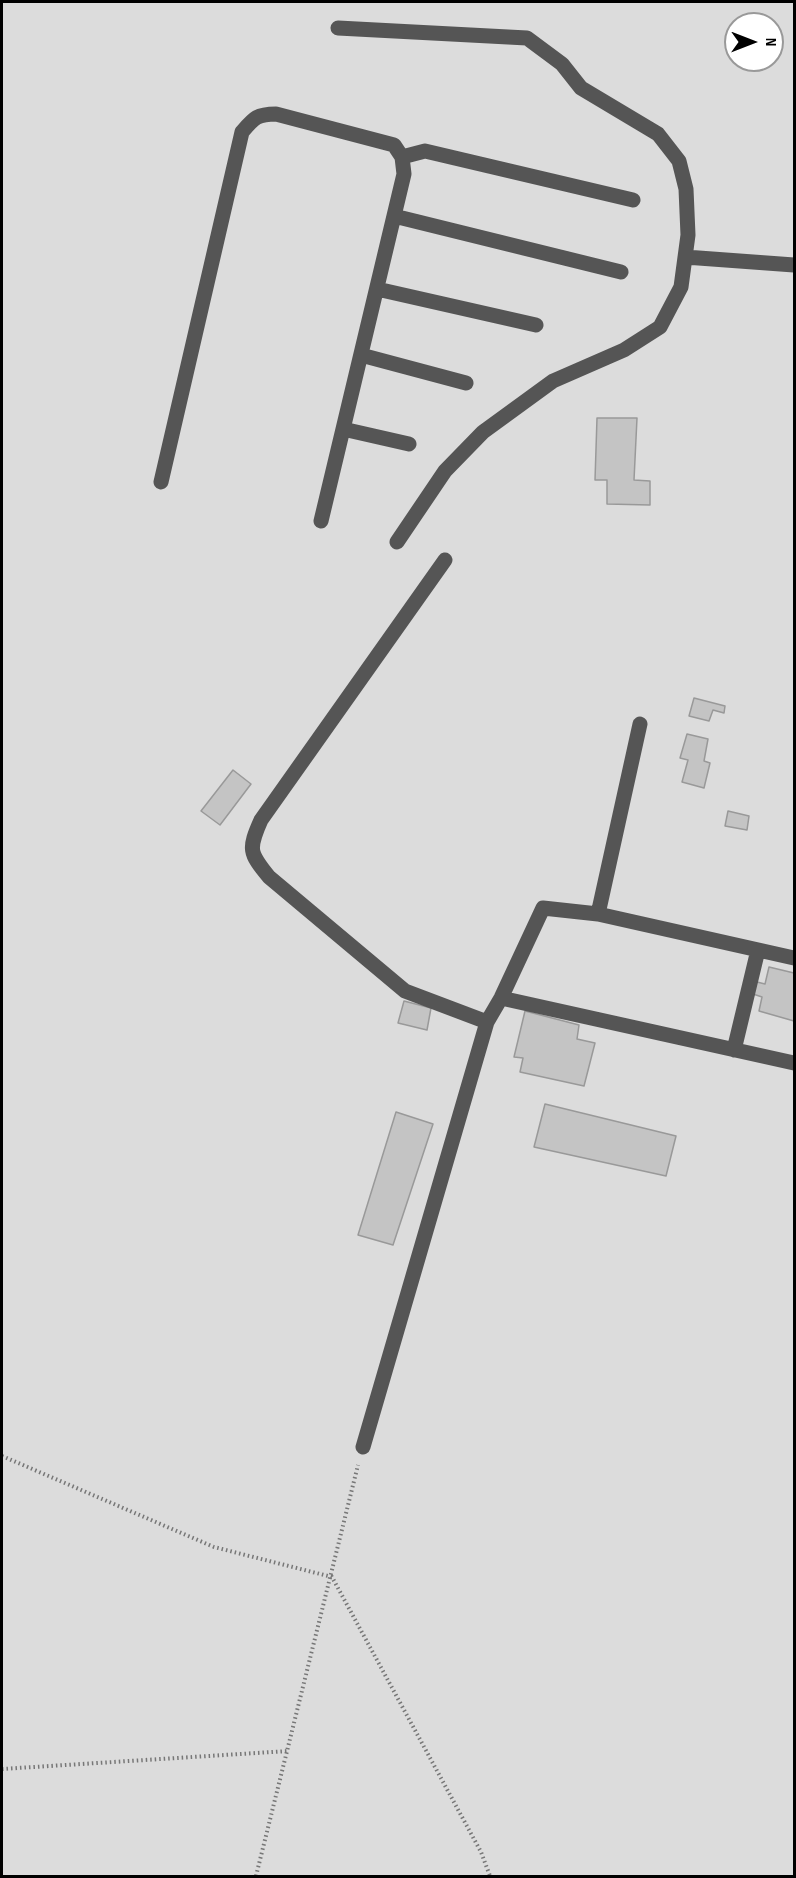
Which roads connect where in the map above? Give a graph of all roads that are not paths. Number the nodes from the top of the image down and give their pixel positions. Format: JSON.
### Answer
{"nodes":[{"id":1,"x":338,"y":28,"type":"dead end"},
{"id":2,"x":402,"y":157,"type":"junction"},
{"id":3,"x":633,"y":200,"type":"dead end"},
{"id":4,"x":394,"y":216,"type":"junction"},
{"id":5,"x":685,"y":257,"type":"junction"},
{"id":6,"x":795,"y":265,"type":"edge"},
{"id":7,"x":621,"y":272,"type":"dead end"},
{"id":8,"x":377,"y":289,"type":"junction"},
{"id":9,"x":536,"y":325,"type":"dead end"},
{"id":10,"x":361,"y":355,"type":"junction"},
{"id":11,"x":466,"y":383,"type":"dead end"},
{"id":12,"x":343,"y":429,"type":"junction"},
{"id":13,"x":409,"y":444,"type":"dead end"},
{"id":14,"x":161,"y":482,"type":"dead end"},
{"id":15,"x":321,"y":520,"type":"dead end"},
{"id":16,"x":397,"y":542,"type":"dead end"},
{"id":17,"x":445,"y":560,"type":"dead end"},
{"id":18,"x":640,"y":724,"type":"dead end"},
{"id":19,"x":598,"y":914,"type":"junction"},
{"id":20,"x":758,"y":950,"type":"junction"},
{"id":21,"x":795,"y":958,"type":"edge"},
{"id":22,"x":501,"y":998,"type":"junction"},
{"id":23,"x":487,"y":1022,"type":"junction"},
{"id":24,"x":735,"y":1050,"type":"junction"},
{"id":25,"x":795,"y":1063,"type":"edge"},
{"id":26,"x":363,"y":1447,"type":"road end"}],
"edges":[{"from":1,"to":5,"type":"lane"},
{"from":2,"to":3,"type":"lane"},
{"from":2,"to":4,"type":"lane"},
{"from":2,"to":14,"type":"lane"},
{"from":4,"to":7,"type":"lane"},
{"from":4,"to":8,"type":"lane"},
{"from":5,"to":6,"type":"lane"},
{"from":5,"to":16,"type":"lane"},
{"from":8,"to":9,"type":"lane"},
{"from":8,"to":10,"type":"lane"},
{"from":10,"to":11,"type":"lane"},
{"from":10,"to":12,"type":"lane"},
{"from":12,"to":13,"type":"lane"},
{"from":12,"to":15,"type":"lane"},
{"from":17,"to":23,"type":"lane"},
{"from":18,"to":19,"type":"lane"},
{"from":19,"to":20,"type":"lane"},
{"from":19,"to":22,"type":"lane"},
{"from":20,"to":21,"type":"lane"},
{"from":20,"to":24,"type":"lane"},
{"from":22,"to":23,"type":"lane"},
{"from":22,"to":24,"type":"lane"},
{"from":23,"to":26,"type":"lane"},
{"from":24,"to":25,"type":"lane"}]}
